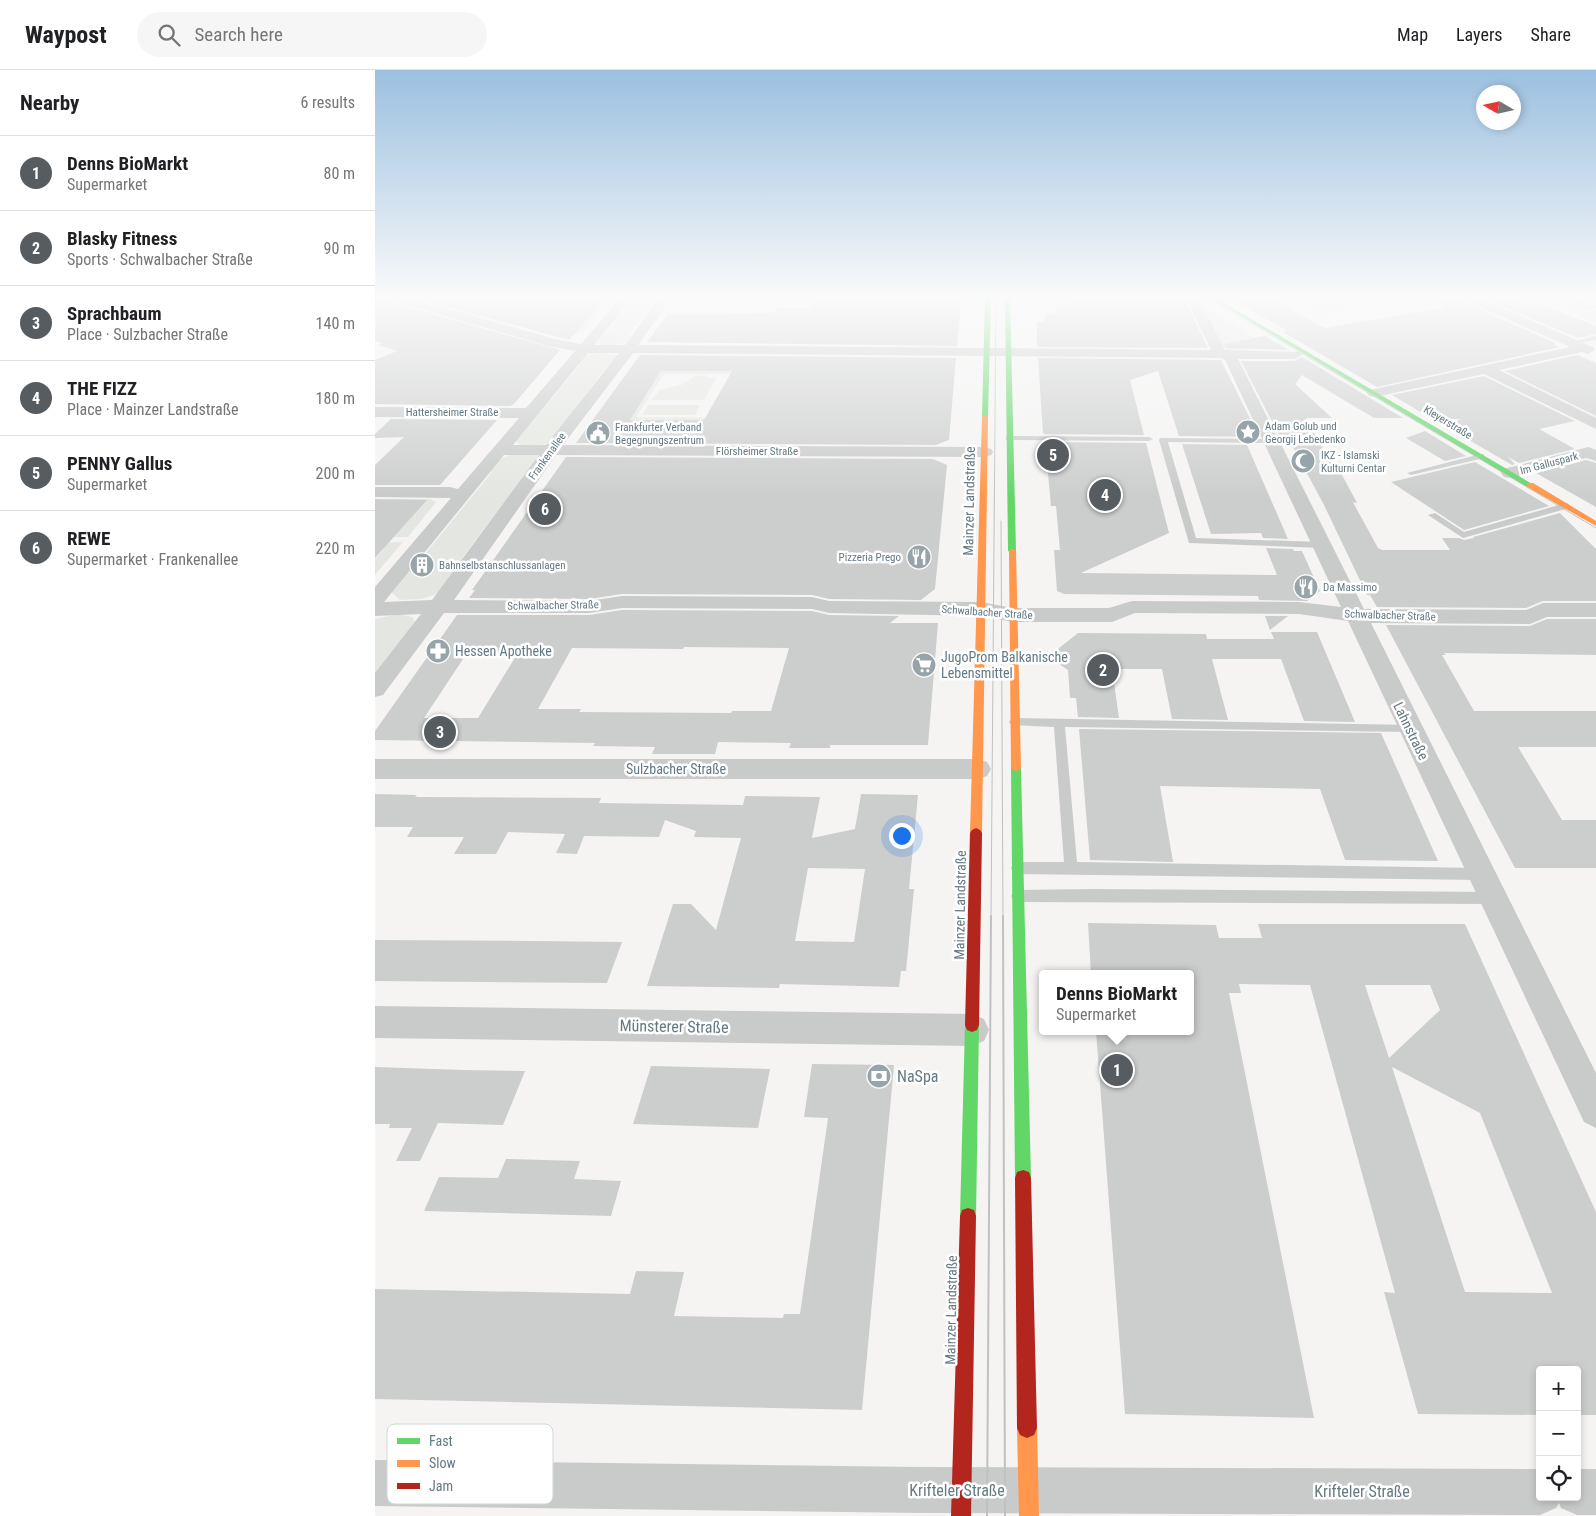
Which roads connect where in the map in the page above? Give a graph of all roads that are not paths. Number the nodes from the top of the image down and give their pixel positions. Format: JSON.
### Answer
{"nodes":[{"id":1,"x":572,"y":363,"type":"edge"},
{"id":2,"x":616,"y":363,"type":"edge"},
{"id":3,"x":987,"y":363,"type":"edge"},
{"id":4,"x":1008,"y":363,"type":"edge"},
{"id":5,"x":1234,"y":363,"type":"edge"},
{"id":6,"x":1324,"y":363,"type":"edge"},
{"id":7,"x":1511,"y":363,"type":"edge"},
{"id":8,"x":1485,"y":369,"type":"junction"},
{"id":9,"x":1374,"y":393,"type":"junction"},
{"id":10,"x":375,"y":412,"type":"edge"},
{"id":11,"x":529,"y":413,"type":"junction"},
{"id":12,"x":1596,"y":424,"type":"edge"},
{"id":13,"x":1009,"y":438,"type":"junction"},
{"id":14,"x":1149,"y":439,"type":"dead end"},
{"id":15,"x":1271,"y":441,"type":"junction"},
{"id":16,"x":1586,"y":444,"type":"edge"},
{"id":17,"x":499,"y":450,"type":"junction"},
{"id":18,"x":551,"y":450,"type":"junction"},
{"id":19,"x":985,"y":452,"type":"junction"},
{"id":20,"x":1481,"y":456,"type":"junction"},
{"id":21,"x":1411,"y":473,"type":"dead end"},
{"id":22,"x":1510,"y":473,"type":"junction"},
{"id":23,"x":375,"y":492,"type":"edge"},
{"id":24,"x":462,"y":495,"type":"junction"},
{"id":25,"x":1566,"y":506,"type":"junction"},
{"id":26,"x":1432,"y":515,"type":"dead end"},
{"id":27,"x":1596,"y":524,"type":"edge"},
{"id":28,"x":1322,"y":545,"type":"junction"},
{"id":29,"x":375,"y":600,"type":"edge"},
{"id":30,"x":438,"y":606,"type":"junction"},
{"id":31,"x":375,"y":609,"type":"edge"},
{"id":32,"x":981,"y":609,"type":"junction"},
{"id":33,"x":1596,"y":610,"type":"edge"},
{"id":34,"x":1013,"y":615,"type":"junction"},
{"id":35,"x":1356,"y":616,"type":"junction"},
{"id":36,"x":375,"y":689,"type":"edge"},
{"id":37,"x":1015,"y":722,"type":"junction"},
{"id":38,"x":1059,"y":723,"type":"junction"},
{"id":39,"x":1409,"y":728,"type":"junction"},
{"id":40,"x":375,"y":769,"type":"edge"},
{"id":41,"x":978,"y":769,"type":"junction"},
{"id":42,"x":1017,"y":868,"type":"junction"},
{"id":43,"x":1071,"y":868,"type":"junction"},
{"id":44,"x":1487,"y":886,"type":"junction"},
{"id":45,"x":1018,"y":896,"type":"junction"},
{"id":46,"x":375,"y":1022,"type":"edge"},
{"id":47,"x":972,"y":1030,"type":"junction"},
{"id":48,"x":1596,"y":1110,"type":"edge"},
{"id":49,"x":553,"y":1489,"type":"edge"},
{"id":50,"x":1536,"y":1492,"type":"edge"},
{"id":51,"x":1581,"y":1492,"type":"edge"},
{"id":52,"x":1596,"y":1492,"type":"edge"},
{"id":53,"x":962,"y":1503,"type":"edge"},
{"id":54,"x":1029,"y":1503,"type":"edge"}],
"edges":[{"from":1,"to":11,"type":"street"},
{"from":2,"to":18,"type":"street","name":"Frankenallee"},
{"from":3,"to":19,"type":"main road","name":"Mainzer Landstraße"},
{"from":4,"to":13,"type":"main road"},
{"from":5,"to":15,"type":"street","name":"Lahnstraße"},
{"from":6,"to":9,"type":"main road","name":"Kleyerstraße"},
{"from":7,"to":8,"type":"street"},
{"from":8,"to":9,"type":"street"},
{"from":8,"to":12,"type":"street"},
{"from":9,"to":20,"type":"main road","name":"Kleyerstraße"},
{"from":10,"to":11,"type":"street","name":"Hattersheimer Straße"},
{"from":11,"to":17,"type":"street"},
{"from":13,"to":14,"type":"lane"},
{"from":13,"to":34,"type":"main road"},
{"from":15,"to":28,"type":"street","name":"Lahnstraße"},
{"from":15,"to":28,"type":"lane"},
{"from":16,"to":22,"type":"street","name":"Im Galluspark"},
{"from":17,"to":18,"type":"street","name":"Flörsheimer Straße"},
{"from":17,"to":24,"type":"street"},
{"from":18,"to":19,"type":"street","name":"Flörsheimer Straße"},
{"from":18,"to":30,"type":"street","name":"Frankenallee"},
{"from":19,"to":32,"type":"main road","name":"Mainzer Landstraße"},
{"from":20,"to":21,"type":"lane"},
{"from":20,"to":22,"type":"main road","name":"Kleyerstraße"},
{"from":22,"to":25,"type":"main road","name":"Kleyerstraße"},
{"from":23,"to":24,"type":"street"},
{"from":24,"to":29,"type":"street"},
{"from":25,"to":26,"type":"lane"},
{"from":25,"to":27,"type":"main road","name":"Kleyerstraße"},
{"from":28,"to":35,"type":"street","name":"Lahnstraße"},
{"from":30,"to":31,"type":"street","name":"Schwalbacher Straße"},
{"from":30,"to":32,"type":"street","name":"Schwalbacher Straße"},
{"from":30,"to":36,"type":"street","name":"Frankenallee"},
{"from":32,"to":34,"type":"street","name":"Schwalbacher Straße"},
{"from":32,"to":41,"type":"main road","name":"Mainzer Landstraße"},
{"from":33,"to":35,"type":"street","name":"Schwalbacher Straße"},
{"from":34,"to":35,"type":"street","name":"Schwalbacher Straße"},
{"from":34,"to":37,"type":"main road"},
{"from":35,"to":39,"type":"street","name":"Lahnstraße"},
{"from":37,"to":38,"type":"lane"},
{"from":37,"to":42,"type":"main road"},
{"from":38,"to":39,"type":"lane"},
{"from":38,"to":43,"type":"lane"},
{"from":39,"to":44,"type":"street","name":"Lahnstraße"},
{"from":40,"to":41,"type":"street","name":"Sulzbacher Straße"},
{"from":41,"to":47,"type":"main road","name":"Mainzer Landstraße"},
{"from":42,"to":43,"type":"lane"},
{"from":42,"to":45,"type":"main road"},
{"from":43,"to":44,"type":"lane"},
{"from":44,"to":45,"type":"lane"},
{"from":44,"to":48,"type":"street","name":"Lahnstraße"},
{"from":45,"to":54,"type":"main road"},
{"from":46,"to":47,"type":"street","name":"Münsterer Straße"},
{"from":47,"to":53,"type":"main road","name":"Mainzer Landstraße"},
{"from":49,"to":53,"type":"street","name":"Krifteler Straße"},
{"from":50,"to":54,"type":"street","name":"Krifteler Straße"},
{"from":51,"to":52,"type":"street"},
{"from":53,"to":54,"type":"street","name":"Krifteler Straße"}]}
